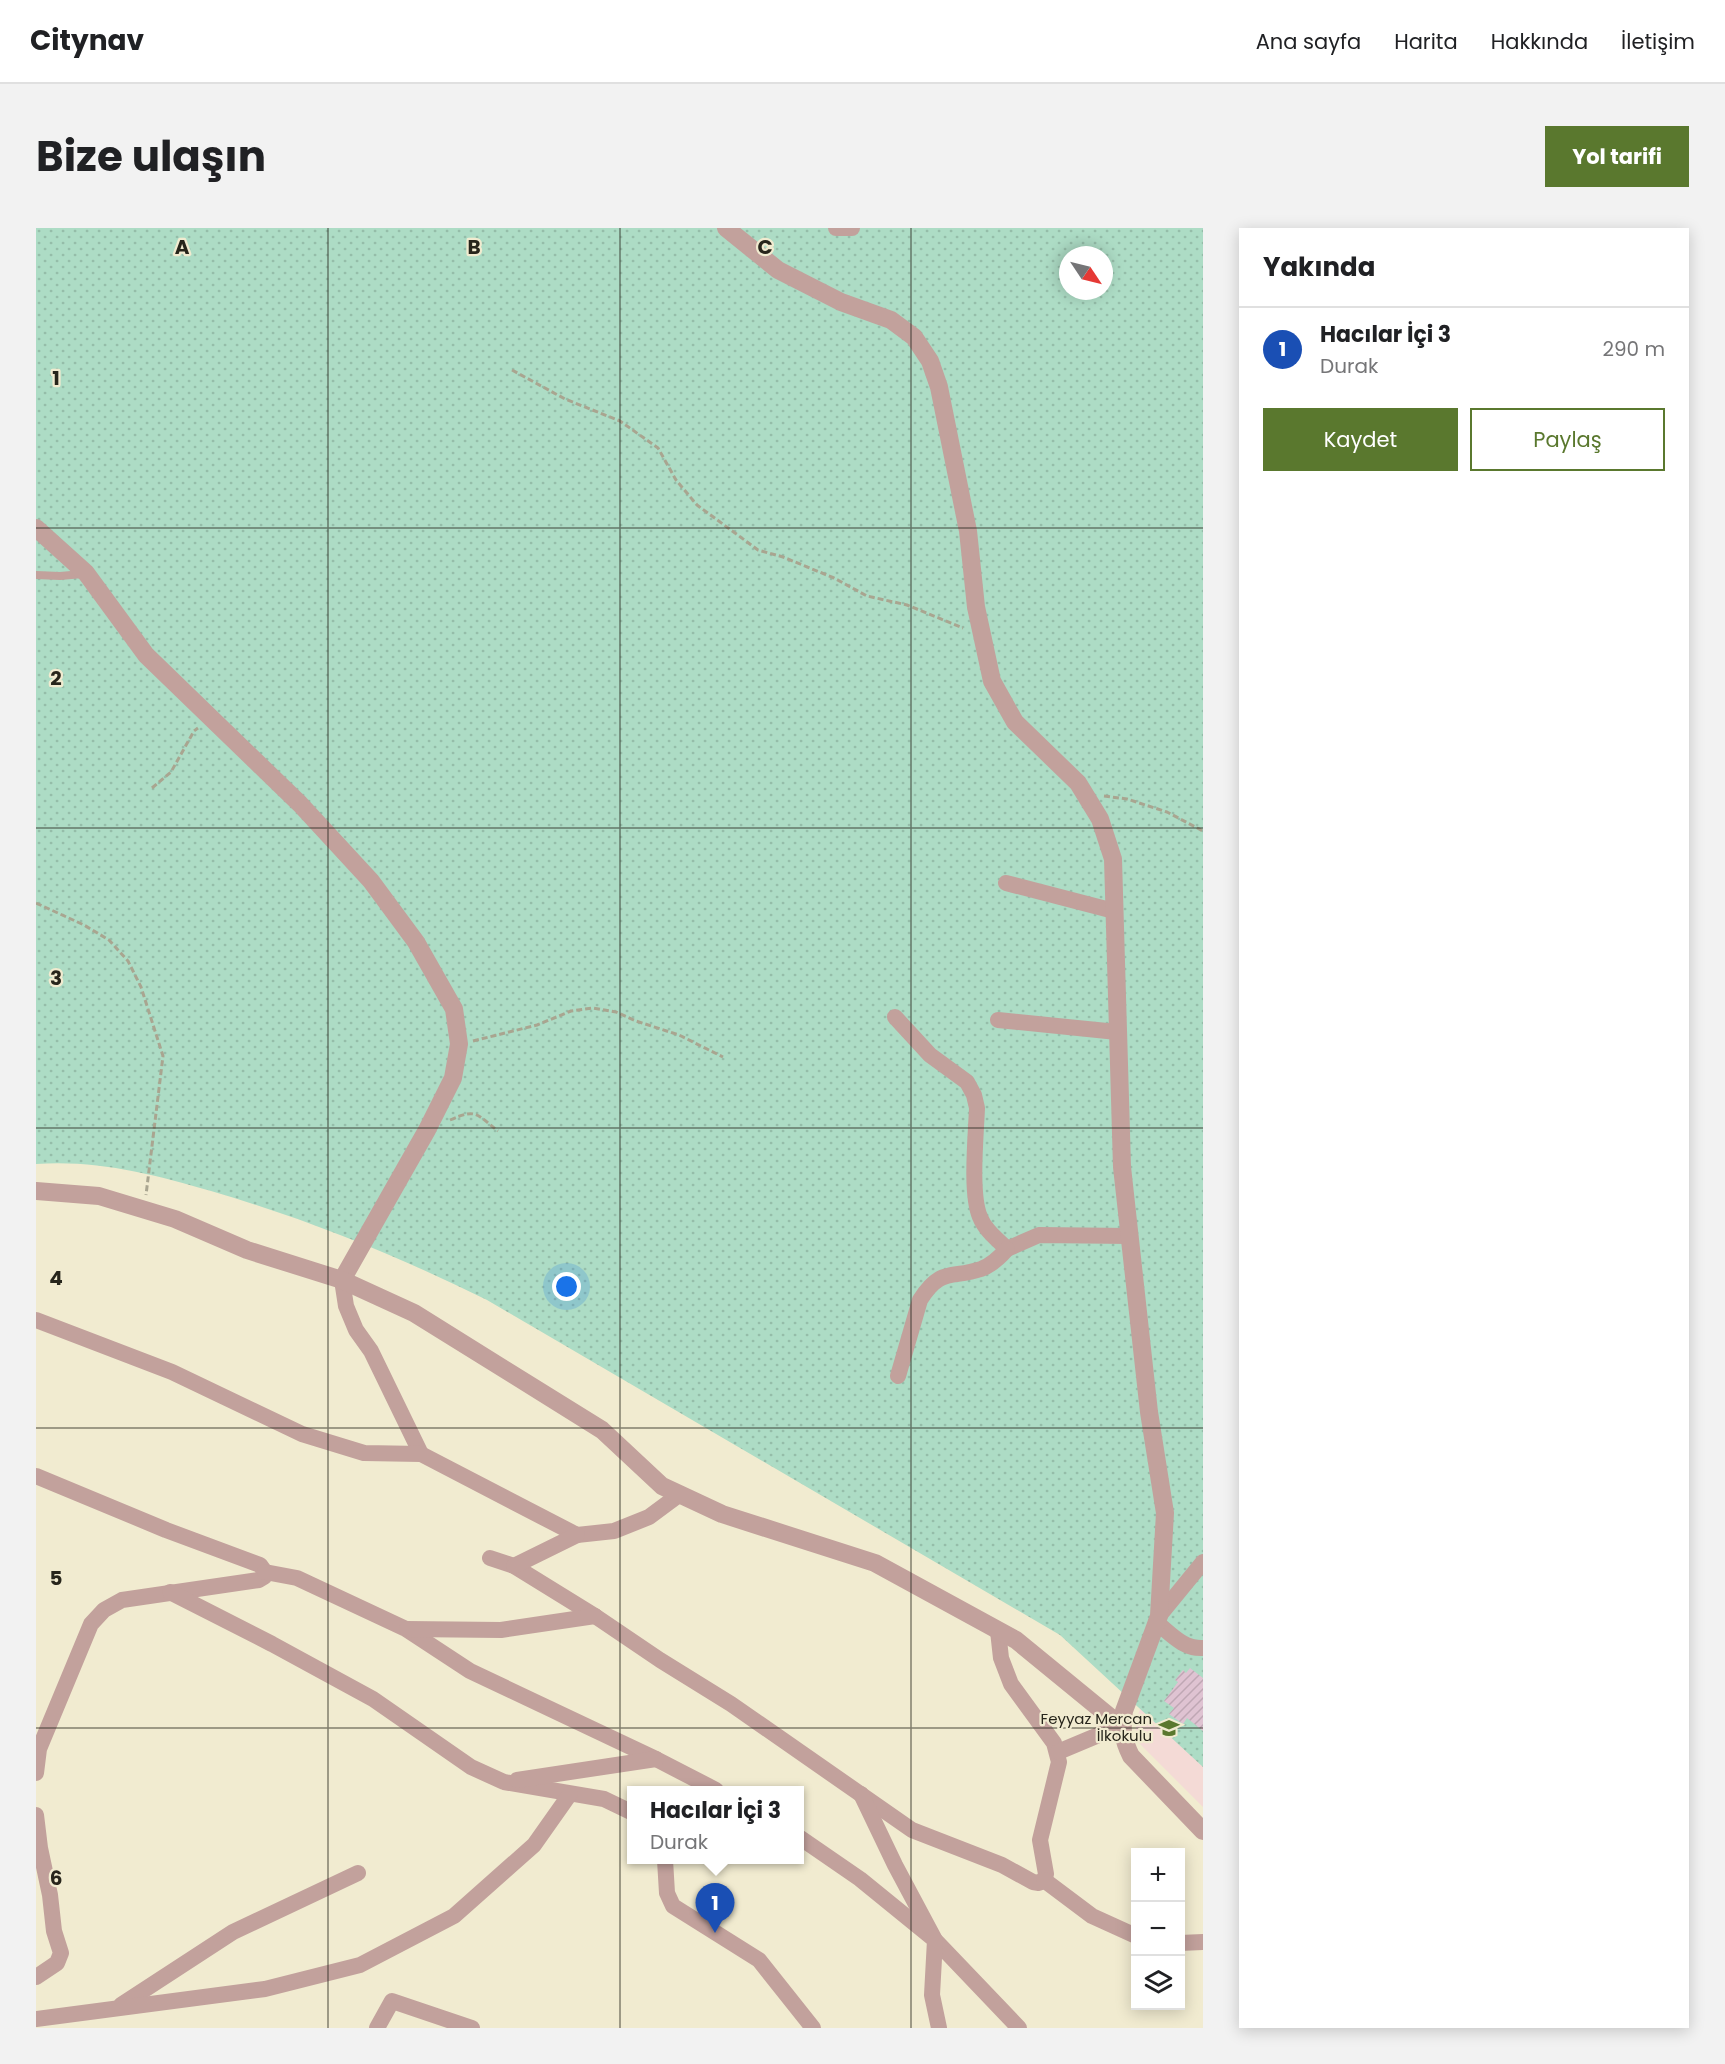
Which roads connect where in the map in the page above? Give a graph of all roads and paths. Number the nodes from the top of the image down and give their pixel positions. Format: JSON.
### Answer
{"nodes":[{"id":1,"x":726,"y":228,"type":"edge"},
{"id":2,"x":836,"y":228,"type":"edge"},
{"id":3,"x":852,"y":228,"type":"edge"},
{"id":4,"x":512,"y":370,"type":"dead end"},
{"id":5,"x":36,"y":528,"type":"edge"},
{"id":6,"x":86,"y":573,"type":"junction"},
{"id":7,"x":36,"y":575,"type":"edge"},
{"id":8,"x":983,"y":637,"type":"junction"},
{"id":9,"x":210,"y":716,"type":"junction"},
{"id":10,"x":152,"y":788,"type":"dead end"},
{"id":11,"x":1084,"y":793,"type":"junction"},
{"id":12,"x":1203,"y":831,"type":"edge"},
{"id":13,"x":1006,"y":884,"type":"dead end"},
{"id":14,"x":36,"y":903,"type":"edge"},
{"id":15,"x":1114,"y":911,"type":"junction"},
{"id":16,"x":895,"y":1017,"type":"dead end"},
{"id":17,"x":998,"y":1020,"type":"dead end"},
{"id":18,"x":1118,"y":1032,"type":"junction"},
{"id":19,"x":459,"y":1044,"type":"junction"},
{"id":20,"x":723,"y":1057,"type":"dead end"},
{"id":21,"x":427,"y":1130,"type":"junction"},
{"id":22,"x":498,"y":1131,"type":"dead end"},
{"id":23,"x":36,"y":1191,"type":"edge"},
{"id":24,"x":144,"y":1210,"type":"junction"},
{"id":25,"x":1130,"y":1236,"type":"junction"},
{"id":26,"x":1008,"y":1249,"type":"junction"},
{"id":27,"x":342,"y":1280,"type":"junction"},
{"id":28,"x":36,"y":1320,"type":"edge"},
{"id":29,"x":898,"y":1376,"type":"dead end"},
{"id":30,"x":422,"y":1454,"type":"junction"},
{"id":31,"x":36,"y":1476,"type":"edge"},
{"id":32,"x":680,"y":1494,"type":"junction"},
{"id":33,"x":577,"y":1535,"type":"junction"},
{"id":34,"x":490,"y":1558,"type":"dead end"},
{"id":35,"x":1203,"y":1562,"type":"edge"},
{"id":36,"x":514,"y":1566,"type":"junction"},
{"id":37,"x":265,"y":1572,"type":"junction"},
{"id":38,"x":170,"y":1592,"type":"junction"},
{"id":39,"x":595,"y":1616,"type":"junction"},
{"id":40,"x":1157,"y":1619,"type":"junction"},
{"id":41,"x":406,"y":1629,"type":"junction"},
{"id":42,"x":998,"y":1630,"type":"junction"},
{"id":43,"x":1203,"y":1648,"type":"edge"},
{"id":44,"x":1120,"y":1726,"type":"junction"},
{"id":45,"x":1058,"y":1752,"type":"junction"},
{"id":46,"x":656,"y":1759,"type":"junction"},
{"id":47,"x":36,"y":1773,"type":"edge"},
{"id":48,"x":504,"y":1782,"type":"junction"},
{"id":49,"x":707,"y":1786,"type":"edge"},
{"id":50,"x":861,"y":1793,"type":"junction"},
{"id":51,"x":570,"y":1794,"type":"junction"},
{"id":52,"x":627,"y":1810,"type":"edge"},
{"id":53,"x":36,"y":1815,"type":"edge"},
{"id":54,"x":1203,"y":1831,"type":"edge"},
{"id":55,"x":804,"y":1840,"type":"edge"},
{"id":56,"x":665,"y":1864,"type":"edge"},
{"id":57,"x":358,"y":1873,"type":"dead end"},
{"id":58,"x":1044,"y":1880,"type":"junction"},
{"id":59,"x":1131,"y":1934,"type":"edge"},
{"id":60,"x":935,"y":1940,"type":"junction"},
{"id":61,"x":1203,"y":1942,"type":"edge"},
{"id":62,"x":1185,"y":1943,"type":"edge"},
{"id":63,"x":36,"y":1977,"type":"edge"},
{"id":64,"x":117,"y":2008,"type":"junction"},
{"id":65,"x":36,"y":2019,"type":"edge"},
{"id":66,"x":377,"y":2028,"type":"edge"},
{"id":67,"x":472,"y":2028,"type":"edge"},
{"id":68,"x":813,"y":2028,"type":"edge"},
{"id":69,"x":939,"y":2028,"type":"edge"},
{"id":70,"x":1019,"y":2028,"type":"edge"}],
"edges":[{"from":1,"to":8,"type":"street"},
{"from":2,"to":3,"type":"street"},
{"from":4,"to":8,"type":"path"},
{"from":5,"to":6,"type":"street"},
{"from":6,"to":7,"type":"lane"},
{"from":6,"to":9,"type":"street"},
{"from":8,"to":11,"type":"street"},
{"from":9,"to":10,"type":"path"},
{"from":9,"to":19,"type":"street"},
{"from":11,"to":12,"type":"path"},
{"from":11,"to":15,"type":"street"},
{"from":13,"to":15,"type":"street"},
{"from":14,"to":24,"type":"path"},
{"from":15,"to":18,"type":"street"},
{"from":16,"to":26,"type":"street"},
{"from":17,"to":18,"type":"street"},
{"from":18,"to":25,"type":"street"},
{"from":19,"to":20,"type":"path"},
{"from":19,"to":21,"type":"street"},
{"from":21,"to":22,"type":"path"},
{"from":21,"to":27,"type":"street"},
{"from":23,"to":24,"type":"street"},
{"from":24,"to":27,"type":"street"},
{"from":25,"to":26,"type":"street"},
{"from":25,"to":40,"type":"street"},
{"from":26,"to":29,"type":"street"},
{"from":27,"to":30,"type":"street"},
{"from":27,"to":32,"type":"street"},
{"from":28,"to":30,"type":"street"},
{"from":30,"to":33,"type":"street"},
{"from":31,"to":37,"type":"street"},
{"from":32,"to":33,"type":"street"},
{"from":32,"to":42,"type":"street"},
{"from":33,"to":36,"type":"street"},
{"from":34,"to":36,"type":"street"},
{"from":35,"to":40,"type":"street"},
{"from":36,"to":39,"type":"street"},
{"from":37,"to":38,"type":"street"},
{"from":37,"to":41,"type":"street"},
{"from":38,"to":47,"type":"street"},
{"from":38,"to":48,"type":"street"},
{"from":39,"to":41,"type":"street"},
{"from":39,"to":50,"type":"street"},
{"from":40,"to":43,"type":"street"},
{"from":40,"to":44,"type":"street"},
{"from":41,"to":46,"type":"street"},
{"from":42,"to":44,"type":"street"},
{"from":42,"to":45,"type":"street"},
{"from":44,"to":45,"type":"street"},
{"from":44,"to":54,"type":"street"},
{"from":45,"to":58,"type":"street"},
{"from":46,"to":48,"type":"street"},
{"from":46,"to":49,"type":"street"},
{"from":48,"to":51,"type":"street"},
{"from":50,"to":58,"type":"street"},
{"from":50,"to":60,"type":"street"},
{"from":51,"to":52,"type":"street"},
{"from":51,"to":64,"type":"street"},
{"from":53,"to":63,"type":"street"},
{"from":55,"to":60,"type":"street"},
{"from":56,"to":68,"type":"street"},
{"from":57,"to":64,"type":"street"},
{"from":58,"to":59,"type":"street"},
{"from":60,"to":69,"type":"street"},
{"from":60,"to":70,"type":"street"},
{"from":61,"to":62,"type":"street"},
{"from":64,"to":65,"type":"street"},
{"from":66,"to":67,"type":"street"}]}
